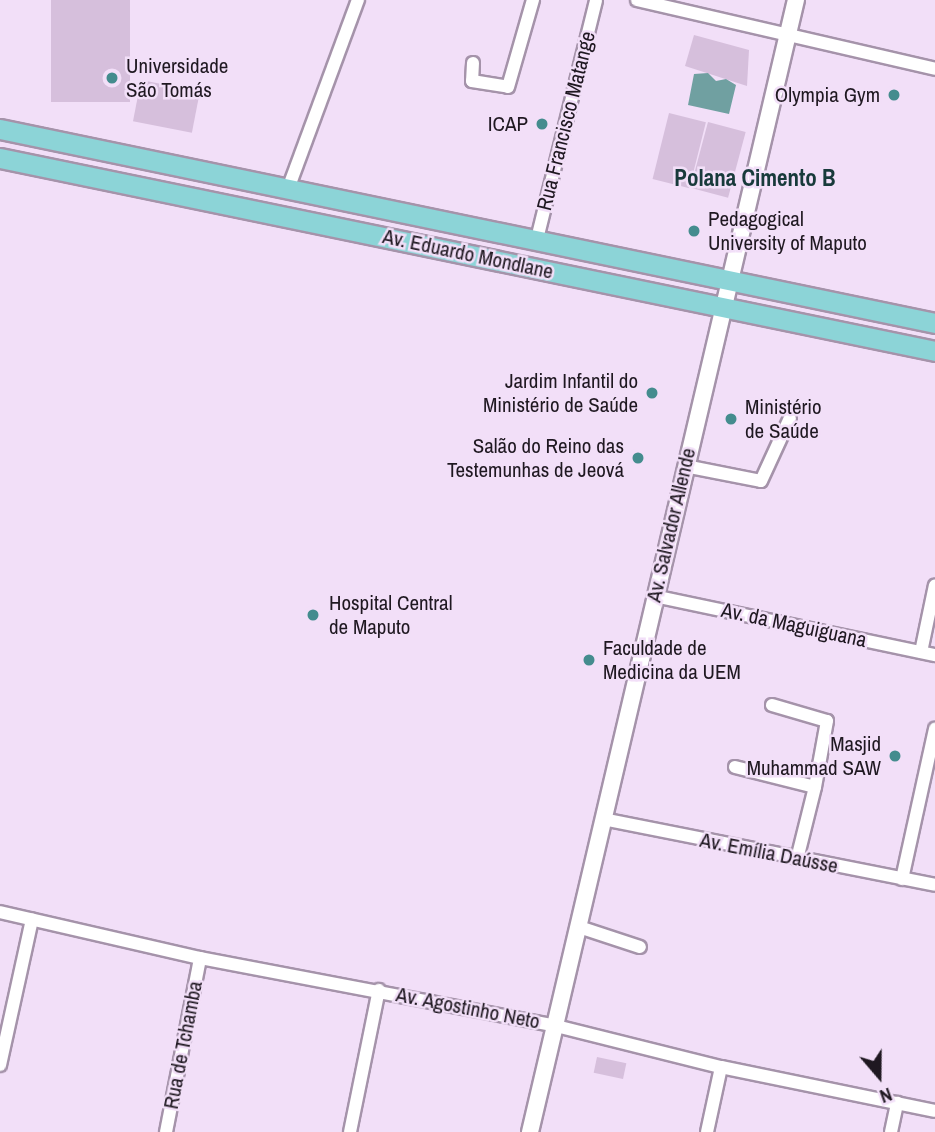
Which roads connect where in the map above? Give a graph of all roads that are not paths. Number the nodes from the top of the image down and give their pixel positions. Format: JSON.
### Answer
{"nodes":[{"id":1,"x":358,"y":0,"type":"edge"},
{"id":2,"x":533,"y":0,"type":"edge"},
{"id":3,"x":596,"y":0,"type":"edge"},
{"id":4,"x":637,"y":0,"type":"edge"},
{"id":5,"x":796,"y":0,"type":"edge"},
{"id":6,"x":787,"y":37,"type":"junction"},
{"id":7,"x":473,"y":63,"type":"dead end"},
{"id":8,"x":935,"y":69,"type":"edge"},
{"id":9,"x":0,"y":129,"type":"edge"},
{"id":10,"x":0,"y":158,"type":"edge"},
{"id":11,"x":288,"y":189,"type":"junction"},
{"id":12,"x":536,"y":243,"type":"junction"},
{"id":13,"x":727,"y":282,"type":"junction"},
{"id":14,"x":723,"y":305,"type":"junction"},
{"id":15,"x":935,"y":323,"type":"edge"},
{"id":16,"x":935,"y":351,"type":"edge"},
{"id":17,"x":790,"y":418,"type":"dead end"},
{"id":18,"x":685,"y":466,"type":"junction"},
{"id":19,"x":935,"y":585,"type":"edge"},
{"id":20,"x":654,"y":596,"type":"junction"},
{"id":21,"x":921,"y":652,"type":"junction"},
{"id":22,"x":935,"y":655,"type":"edge"},
{"id":23,"x":772,"y":705,"type":"dead end"},
{"id":24,"x":935,"y":729,"type":"edge"},
{"id":25,"x":735,"y":767,"type":"dead end"},
{"id":26,"x":815,"y":787,"type":"junction"},
{"id":27,"x":603,"y":819,"type":"junction"},
{"id":28,"x":797,"y":859,"type":"junction"},
{"id":29,"x":902,"y":879,"type":"junction"},
{"id":30,"x":935,"y":886,"type":"edge"},
{"id":31,"x":0,"y":912,"type":"edge"},
{"id":32,"x":32,"y":919,"type":"junction"},
{"id":33,"x":579,"y":927,"type":"junction"},
{"id":34,"x":639,"y":947,"type":"dead end"},
{"id":35,"x":200,"y":958,"type":"junction"},
{"id":36,"x":379,"y":990,"type":"junction"},
{"id":37,"x":556,"y":1026,"type":"junction"},
{"id":38,"x":0,"y":1065,"type":"edge"},
{"id":39,"x":720,"y":1066,"type":"junction"},
{"id":40,"x":897,"y":1103,"type":"junction"},
{"id":41,"x":935,"y":1111,"type":"edge"},
{"id":42,"x":166,"y":1132,"type":"edge"},
{"id":43,"x":350,"y":1132,"type":"edge"},
{"id":44,"x":530,"y":1132,"type":"edge"},
{"id":45,"x":707,"y":1132,"type":"edge"},
{"id":46,"x":891,"y":1132,"type":"edge"}],
"edges":[{"from":1,"to":11,"type":"street"},
{"from":2,"to":7,"type":"street"},
{"from":3,"to":12,"type":"street","name":"Rua Francisco Matange"},
{"from":4,"to":6,"type":"street"},
{"from":5,"to":6,"type":"street","name":"Av. Salvador Allende"},
{"from":6,"to":8,"type":"street"},
{"from":6,"to":13,"type":"street","name":"Av. Salvador Allende"},
{"from":9,"to":11,"type":"main road","name":"Av. Eduardo Mondlane"},
{"from":10,"to":14,"type":"main road","name":"Av. Eduardo Mondlane"},
{"from":11,"to":12,"type":"main road","name":"Av. Eduardo Mondlane"},
{"from":12,"to":13,"type":"main road","name":"Av. Eduardo Mondlane"},
{"from":13,"to":14,"type":"street","name":"Av. Salvador Allende"},
{"from":13,"to":15,"type":"main road","name":"Av. Eduardo Mondlane"},
{"from":14,"to":16,"type":"main road","name":"Av. Eduardo Mondlane"},
{"from":14,"to":18,"type":"street","name":"Av. Salvador Allende"},
{"from":17,"to":18,"type":"street"},
{"from":18,"to":20,"type":"street","name":"Av. Salvador Allende"},
{"from":19,"to":21,"type":"street"},
{"from":20,"to":21,"type":"street","name":"Av. da Maguiguana"},
{"from":20,"to":27,"type":"street","name":"Av. Salvador Allende"},
{"from":21,"to":22,"type":"street","name":"Av. da Maguiguana"},
{"from":23,"to":26,"type":"street"},
{"from":24,"to":29,"type":"street"},
{"from":25,"to":26,"type":"street"},
{"from":26,"to":28,"type":"street"},
{"from":27,"to":28,"type":"street","name":"Av. Emília Daússe"},
{"from":27,"to":33,"type":"street","name":"Av. Salvador Allende"},
{"from":28,"to":29,"type":"street","name":"Av. Emília Daússe"},
{"from":29,"to":30,"type":"street","name":"Av. Emília Daússe"},
{"from":31,"to":32,"type":"street","name":"Av. Agostinho Neto"},
{"from":32,"to":35,"type":"street","name":"Av. Agostinho Neto"},
{"from":32,"to":38,"type":"street"},
{"from":33,"to":34,"type":"street"},
{"from":33,"to":37,"type":"street","name":"Av. Salvador Allende"},
{"from":35,"to":36,"type":"street","name":"Av. Agostinho Neto"},
{"from":35,"to":42,"type":"street","name":"Rua de Tchamba"},
{"from":36,"to":37,"type":"street","name":"Av. Agostinho Neto"},
{"from":36,"to":43,"type":"street"},
{"from":37,"to":39,"type":"street","name":"Av. Agostinho Neto"},
{"from":37,"to":44,"type":"street","name":"Av. Salvador Allende"},
{"from":39,"to":40,"type":"street","name":"Av. Agostinho Neto"},
{"from":39,"to":45,"type":"street"},
{"from":40,"to":41,"type":"street","name":"Av. Agostinho Neto"},
{"from":40,"to":46,"type":"street"}]}
